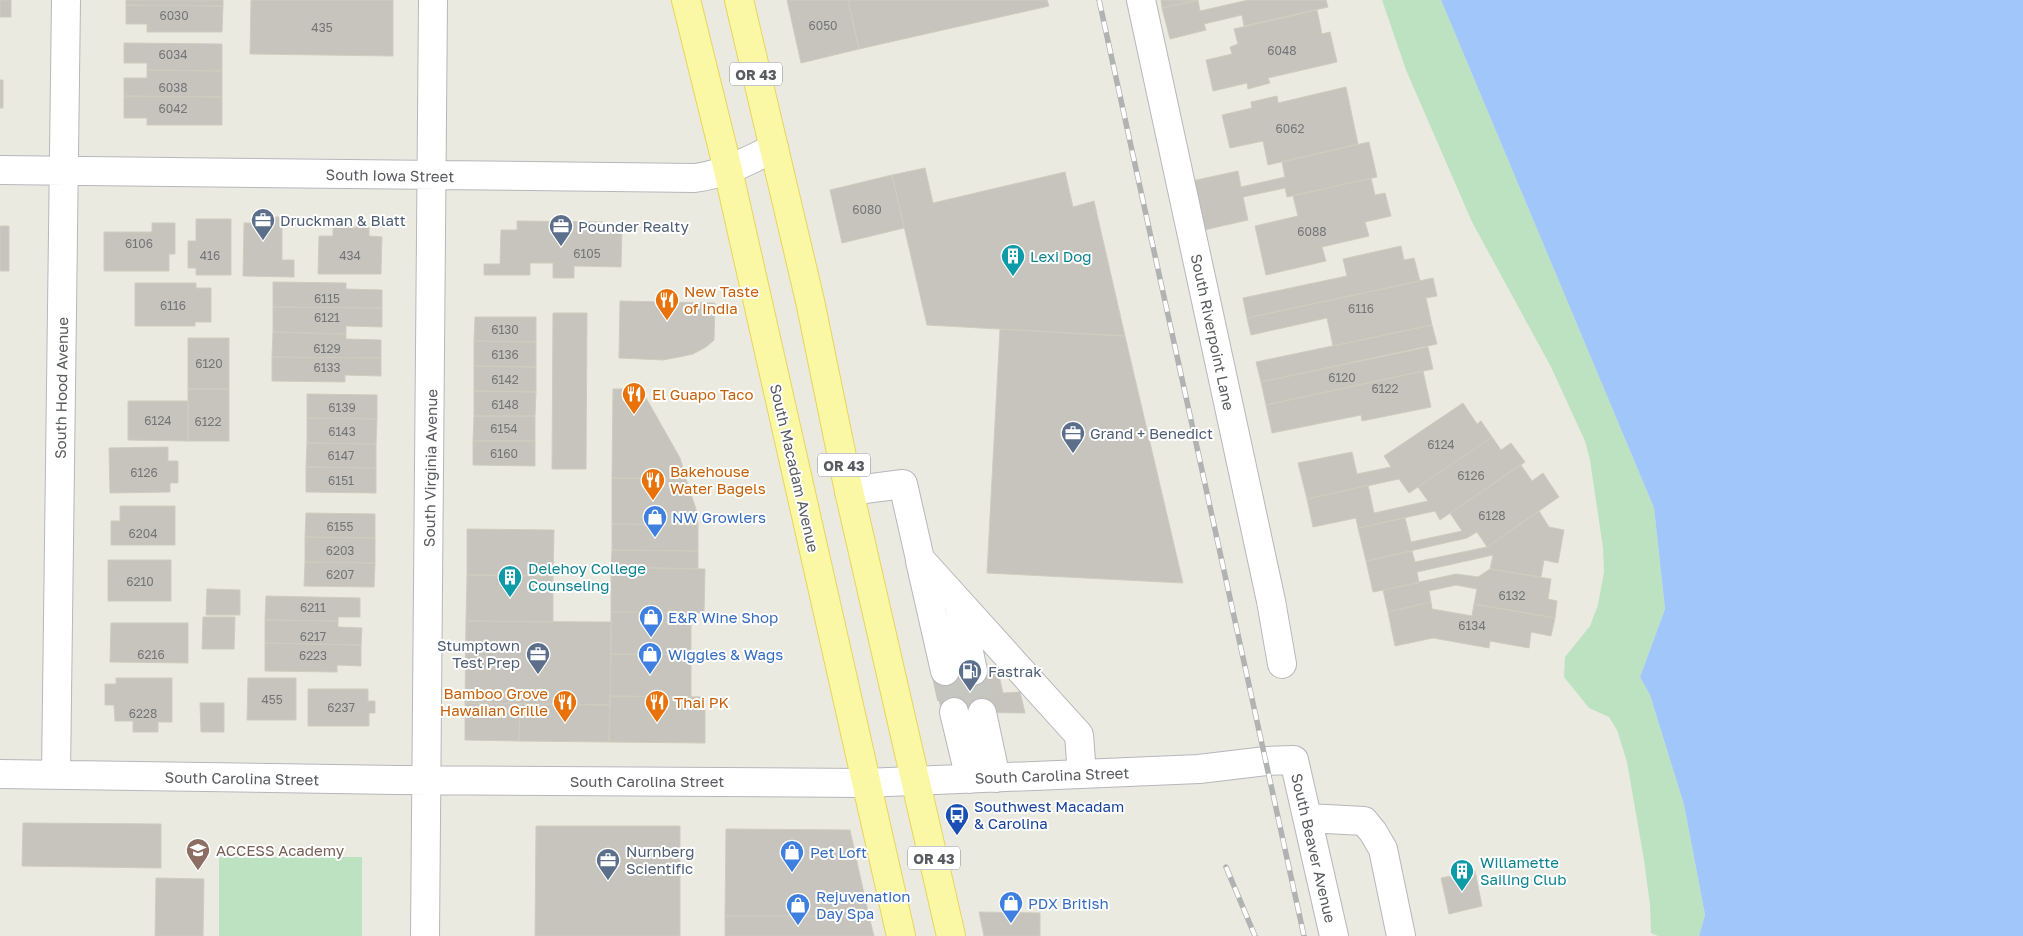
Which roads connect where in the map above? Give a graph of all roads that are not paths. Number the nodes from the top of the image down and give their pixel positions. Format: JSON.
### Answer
{"nodes":[{"id":1,"x":66,"y":0,"type":"edge"},
{"id":2,"x":433,"y":0,"type":"edge"},
{"id":3,"x":686,"y":0,"type":"edge"},
{"id":4,"x":739,"y":0,"type":"edge"},
{"id":5,"x":1141,"y":0,"type":"edge"},
{"id":6,"x":774,"y":148,"type":"junction"},
{"id":7,"x":0,"y":170,"type":"edge"},
{"id":8,"x":728,"y":170,"type":"junction"},
{"id":9,"x":64,"y":171,"type":"junction"},
{"id":10,"x":433,"y":176,"type":"junction"},
{"id":11,"x":849,"y":491,"type":"junction"},
{"id":12,"x":920,"y":559,"type":"junction"},
{"id":13,"x":958,"y":601,"type":"junction"},
{"id":14,"x":1282,"y":664,"type":"dead end"},
{"id":15,"x":945,"y":671,"type":"tunnel mouth"},
{"id":16,"x":973,"y":671,"type":"tunnel mouth"},
{"id":17,"x":954,"y":712,"type":"tunnel mouth"},
{"id":18,"x":982,"y":712,"type":"tunnel mouth"},
{"id":19,"x":1294,"y":760,"type":"joint"},
{"id":20,"x":0,"y":774,"type":"edge"},
{"id":21,"x":1082,"y":774,"type":"junction"},
{"id":22,"x":56,"y":775,"type":"junction"},
{"id":23,"x":983,"y":778,"type":"junction"},
{"id":24,"x":426,"y":780,"type":"junction"},
{"id":25,"x":916,"y":781,"type":"junction"},
{"id":26,"x":865,"y":783,"type":"junction"},
{"id":27,"x":1308,"y":818,"type":"junction"},
{"id":28,"x":425,"y":936,"type":"edge"},
{"id":29,"x":901,"y":936,"type":"edge"},
{"id":30,"x":951,"y":936,"type":"edge"},
{"id":31,"x":1334,"y":936,"type":"edge"},
{"id":32,"x":1401,"y":936,"type":"edge"}],
"edges":[{"from":1,"to":9,"type":"street","name":"South Hood Avenue"},
{"from":2,"to":10,"type":"street","name":"South Virginia Avenue"},
{"from":3,"to":8,"type":"main road","name":"South Macadam Avenue","number":"OR 43"},
{"from":4,"to":6,"type":"main road","number":"OR 43"},
{"from":5,"to":14,"type":"street","name":"South Riverpoint Lane"},
{"from":6,"to":8,"type":"street","name":"South Iowa Street"},
{"from":6,"to":11,"type":"main road","number":"OR 43"},
{"from":7,"to":9,"type":"street","name":"South Iowa Street"},
{"from":8,"to":10,"type":"street","name":"South Iowa Street"},
{"from":8,"to":26,"type":"main road","name":"South Macadam Avenue","number":"OR 43"},
{"from":9,"to":10,"type":"street","name":"South Iowa Street"},
{"from":9,"to":22,"type":"street","name":"South Hood Avenue"},
{"from":10,"to":24,"type":"street","name":"South Virginia Avenue"},
{"from":11,"to":12,"type":"street"},
{"from":11,"to":25,"type":"main road","number":"OR 43"},
{"from":12,"to":13,"type":"street"},
{"from":12,"to":15,"type":"street"},
{"from":13,"to":16,"type":"street"},
{"from":13,"to":21,"type":"street"},
{"from":17,"to":23,"type":"street"},
{"from":18,"to":23,"type":"street"},
{"from":19,"to":21,"type":"street","name":"South Carolina Street"},
{"from":19,"to":27,"type":"street","name":"South Beaver Avenue"},
{"from":20,"to":22,"type":"street","name":"South Carolina Street"},
{"from":21,"to":23,"type":"street","name":"South Carolina Street"},
{"from":22,"to":24,"type":"street","name":"South Carolina Street"},
{"from":23,"to":25,"type":"street","name":"South Carolina Street"},
{"from":24,"to":26,"type":"street","name":"South Carolina Street"},
{"from":24,"to":28,"type":"street","name":"South Virginia Avenue"},
{"from":25,"to":26,"type":"street","name":"South Carolina Street"},
{"from":25,"to":30,"type":"main road","number":"OR 43"},
{"from":26,"to":29,"type":"main road","name":"South Macadam Avenue","number":"OR 43"},
{"from":27,"to":31,"type":"street","name":"South Beaver Avenue"},
{"from":27,"to":32,"type":"street"}]}
